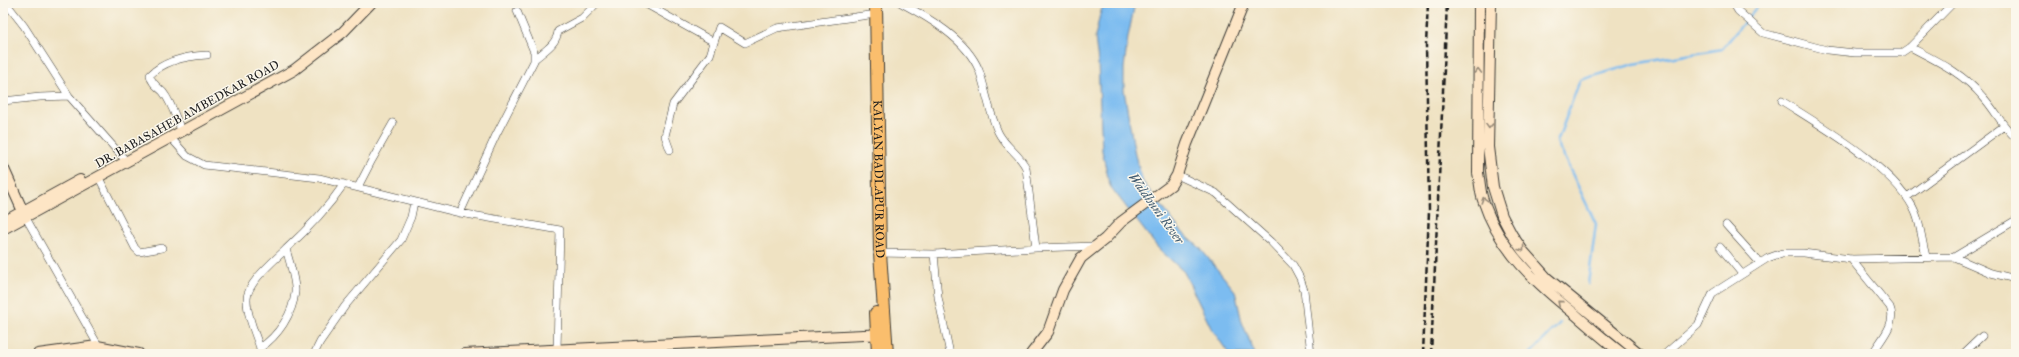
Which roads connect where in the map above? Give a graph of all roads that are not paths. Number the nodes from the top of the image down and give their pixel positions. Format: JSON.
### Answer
{"nodes":[{"id":1,"x":6,"y":3,"type":"edge"},
{"id":2,"x":365,"y":3,"type":"edge"},
{"id":3,"x":371,"y":3,"type":"edge"},
{"id":4,"x":597,"y":3,"type":"edge"},
{"id":5,"x":644,"y":3,"type":"edge"},
{"id":6,"x":876,"y":3,"type":"edge"},
{"id":7,"x":901,"y":3,"type":"edge"},
{"id":8,"x":1244,"y":3,"type":"edge"},
{"id":9,"x":1479,"y":3,"type":"edge"},
{"id":10,"x":1491,"y":3,"type":"edge"},
{"id":11,"x":1733,"y":3,"type":"edge"},
{"id":12,"x":1953,"y":3,"type":"edge"},
{"id":13,"x":869,"y":9,"type":"edge"},
{"id":14,"x":518,"y":11,"type":"dead end"},
{"id":15,"x":357,"y":14,"type":"junction"},
{"id":16,"x":714,"y":42,"type":"junction"},
{"id":17,"x":1910,"y":47,"type":"junction"},
{"id":18,"x":207,"y":55,"type":"dead end"},
{"id":19,"x":535,"y":59,"type":"junction"},
{"id":20,"x":69,"y":96,"type":"junction"},
{"id":21,"x":3,"y":101,"type":"edge"},
{"id":22,"x":1782,"y":101,"type":"dead end"},
{"id":23,"x":393,"y":122,"type":"dead end"},
{"id":24,"x":2004,"y":126,"type":"junction"},
{"id":25,"x":181,"y":129,"type":"junction"},
{"id":26,"x":170,"y":138,"type":"junction"},
{"id":27,"x":2016,"y":138,"type":"edge"},
{"id":28,"x":670,"y":150,"type":"dead end"},
{"id":29,"x":125,"y":160,"type":"junction"},
{"id":30,"x":1489,"y":165,"type":"junction"},
{"id":31,"x":1478,"y":166,"type":"junction"},
{"id":32,"x":3,"y":167,"type":"edge"},
{"id":33,"x":1177,"y":175,"type":"junction"},
{"id":34,"x":99,"y":178,"type":"junction"},
{"id":35,"x":344,"y":184,"type":"junction"},
{"id":36,"x":358,"y":188,"type":"junction"},
{"id":37,"x":1907,"y":197,"type":"junction"},
{"id":38,"x":414,"y":202,"type":"junction"},
{"id":39,"x":460,"y":213,"type":"junction"},
{"id":40,"x":24,"y":215,"type":"junction"},
{"id":41,"x":2016,"y":220,"type":"edge"},
{"id":42,"x":3,"y":222,"type":"edge"},
{"id":43,"x":1726,"y":225,"type":"dead end"},
{"id":44,"x":3,"y":229,"type":"edge"},
{"id":45,"x":1096,"y":246,"type":"junction"},
{"id":46,"x":1720,"y":246,"type":"dead end"},
{"id":47,"x":162,"y":248,"type":"dead end"},
{"id":48,"x":1036,"y":248,"type":"junction"},
{"id":49,"x":286,"y":249,"type":"junction"},
{"id":50,"x":877,"y":253,"type":"junction"},
{"id":51,"x":934,"y":254,"type":"junction"},
{"id":52,"x":1926,"y":256,"type":"junction"},
{"id":53,"x":1954,"y":257,"type":"junction"},
{"id":54,"x":1851,"y":259,"type":"junction"},
{"id":55,"x":1760,"y":263,"type":"junction"},
{"id":56,"x":1742,"y":274,"type":"junction"},
{"id":57,"x":2016,"y":279,"type":"edge"},
{"id":58,"x":1587,"y":311,"type":"junction"},
{"id":59,"x":1581,"y":320,"type":"junction"},
{"id":60,"x":881,"y":334,"type":"junction"},
{"id":61,"x":1982,"y":336,"type":"dead end"},
{"id":62,"x":100,"y":350,"type":"edge"},
{"id":63,"x":557,"y":350,"type":"junction"},
{"id":64,"x":259,"y":351,"type":"edge"},
{"id":65,"x":38,"y":354,"type":"edge"},
{"id":66,"x":139,"y":354,"type":"edge"},
{"id":67,"x":314,"y":354,"type":"edge"},
{"id":68,"x":464,"y":354,"type":"edge"},
{"id":69,"x":878,"y":354,"type":"edge"},
{"id":70,"x":887,"y":354,"type":"edge"},
{"id":71,"x":950,"y":354,"type":"edge"},
{"id":72,"x":1031,"y":354,"type":"edge"},
{"id":73,"x":1311,"y":354,"type":"edge"},
{"id":74,"x":1623,"y":354,"type":"edge"},
{"id":75,"x":1640,"y":354,"type":"edge"},
{"id":76,"x":1665,"y":354,"type":"edge"},
{"id":77,"x":1872,"y":354,"type":"edge"},
{"id":78,"x":1963,"y":354,"type":"edge"}],
"edges":[{"from":1,"to":20,"type":"street"},
{"from":2,"to":15,"type":"main road","name":"DR. BABASAHEB AMBEDKAR ROAD"},
{"from":3,"to":15,"type":"main road","name":"DR. BABASAHEB AMBEDKAR ROAD"},
{"from":4,"to":19,"type":"street"},
{"from":5,"to":16,"type":"street"},
{"from":6,"to":50,"type":"main road","name":"KALYAN BADLAPUR ROAD"},
{"from":7,"to":48,"type":"street"},
{"from":8,"to":33,"type":"main road"},
{"from":31,"to":9,"type":"main road","one_way":true},
{"from":10,"to":30,"type":"main road","one_way":true},
{"from":11,"to":17,"type":"street"},
{"from":12,"to":17,"type":"street"},
{"from":13,"to":16,"type":"street"},
{"from":13,"to":50,"type":"main road","name":"KALYAN BADLAPUR ROAD"},
{"from":14,"to":19,"type":"street"},
{"from":15,"to":25,"type":"main road","name":"DR. BABASAHEB AMBEDKAR ROAD"},
{"from":16,"to":28,"type":"street"},
{"from":17,"to":24,"type":"street"},
{"from":18,"to":25,"type":"street"},
{"from":19,"to":39,"type":"street"},
{"from":20,"to":21,"type":"street"},
{"from":20,"to":29,"type":"street"},
{"from":22,"to":37,"type":"street"},
{"from":23,"to":36,"type":"street"},
{"from":24,"to":27,"type":"street"},
{"from":24,"to":37,"type":"street"},
{"from":25,"to":26,"type":"main road","name":"DR. BABASAHEB AMBEDKAR ROAD"},
{"from":25,"to":29,"type":"main road","name":"DR. BABASAHEB AMBEDKAR ROAD"},
{"from":26,"to":29,"type":"main road","name":"DR. BABASAHEB AMBEDKAR ROAD"},
{"from":26,"to":35,"type":"street"},
{"from":29,"to":34,"type":"main road","name":"DR. BABASAHEB AMBEDKAR ROAD"},
{"from":29,"to":40,"type":"main road","name":"DR. BABASAHEB AMBEDKAR ROAD"},
{"from":30,"to":31,"type":"main road"},
{"from":30,"to":58,"type":"main road","one_way":true},
{"from":59,"to":31,"type":"main road","one_way":true},
{"from":32,"to":40,"type":"main road"},
{"from":33,"to":45,"type":"main road"},
{"from":33,"to":73,"type":"street"},
{"from":34,"to":40,"type":"main road","name":"DR. BABASAHEB AMBEDKAR ROAD"},
{"from":34,"to":47,"type":"street"},
{"from":35,"to":36,"type":"street"},
{"from":35,"to":49,"type":"street"},
{"from":36,"to":38,"type":"street"},
{"from":37,"to":52,"type":"street"},
{"from":38,"to":39,"type":"street"},
{"from":38,"to":67,"type":"street"},
{"from":39,"to":63,"type":"street"},
{"from":40,"to":42,"type":"main road","name":"DR. BABASAHEB AMBEDKAR ROAD"},
{"from":40,"to":44,"type":"main road","name":"DR. BABASAHEB AMBEDKAR ROAD"},
{"from":40,"to":62,"type":"street"},
{"from":41,"to":53,"type":"street"},
{"from":43,"to":55,"type":"street"},
{"from":45,"to":48,"type":"street"},
{"from":45,"to":72,"type":"main road"},
{"from":46,"to":56,"type":"street"},
{"from":48,"to":51,"type":"street"},
{"from":49,"to":64,"type":"street"},
{"from":49,"to":64,"type":"street"},
{"from":50,"to":51,"type":"street"},
{"from":50,"to":60,"type":"main road","name":"KALYAN BADLAPUR ROAD"},
{"from":51,"to":71,"type":"street"},
{"from":52,"to":53,"type":"street"},
{"from":52,"to":54,"type":"street"},
{"from":53,"to":57,"type":"street"},
{"from":54,"to":55,"type":"street"},
{"from":54,"to":77,"type":"street"},
{"from":55,"to":56,"type":"street"},
{"from":56,"to":76,"type":"street"},
{"from":58,"to":59,"type":"main road"},
{"from":58,"to":75,"type":"main road"},
{"from":59,"to":74,"type":"main road"},
{"from":60,"to":63,"type":"main road"},
{"from":60,"to":69,"type":"main road","name":"KALYAN BADLAPUR ROAD"},
{"from":60,"to":70,"type":"main road","name":"KALYAN BADLAPUR ROAD"},
{"from":61,"to":78,"type":"street"},
{"from":62,"to":65,"type":"main road"},
{"from":62,"to":66,"type":"main road"},
{"from":63,"to":68,"type":"main road"}]}
